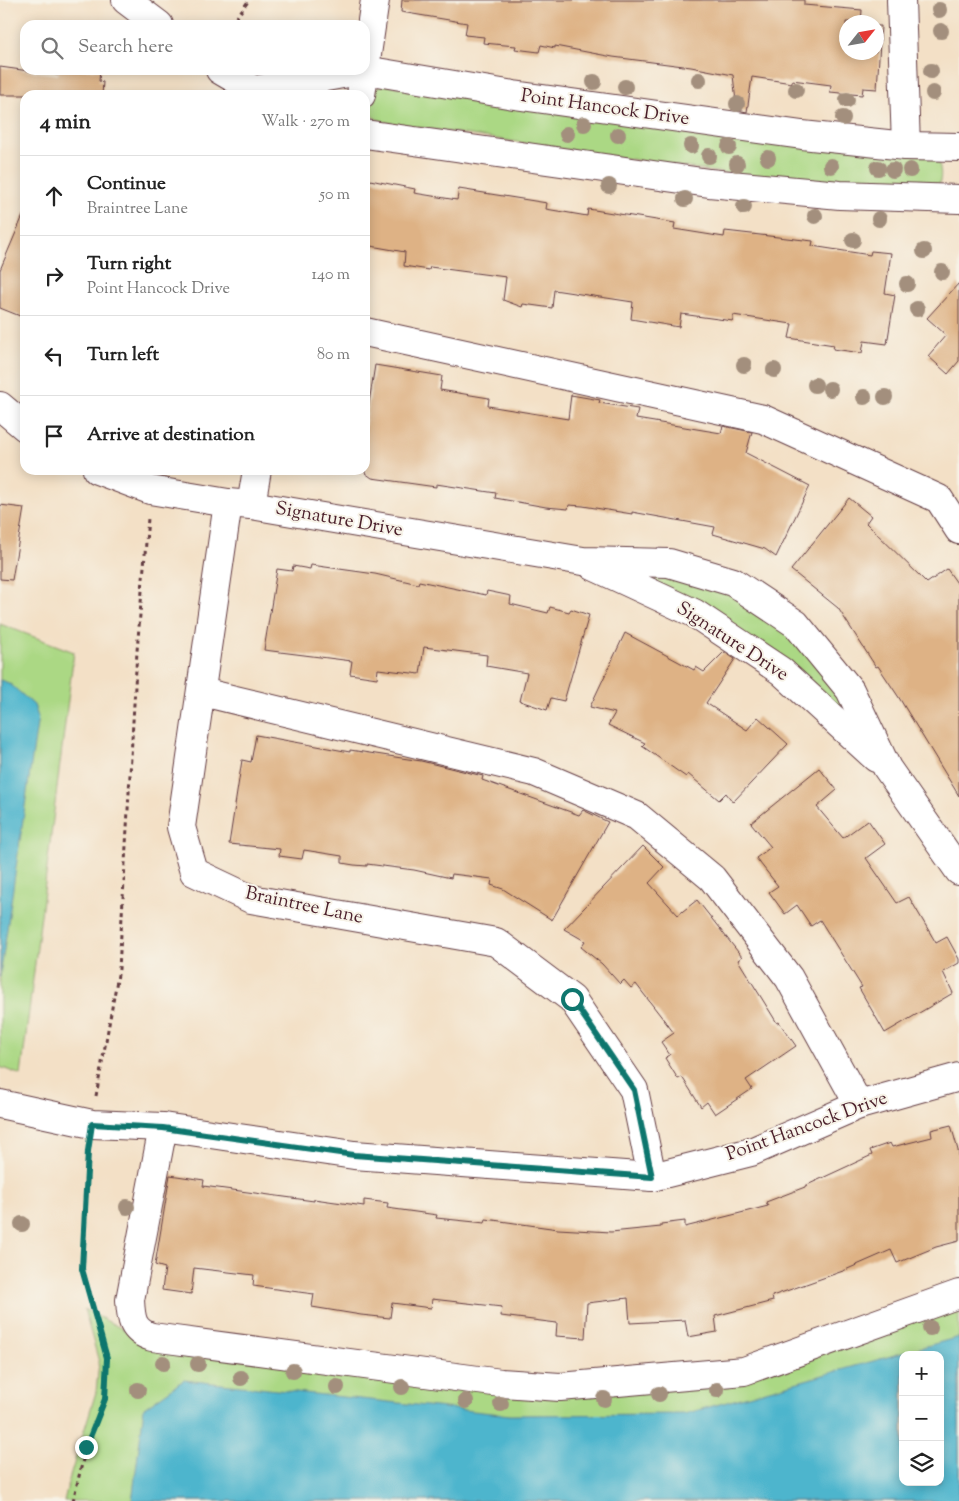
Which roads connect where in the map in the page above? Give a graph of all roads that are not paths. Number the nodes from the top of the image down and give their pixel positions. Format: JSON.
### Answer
{"nodes":[{"id":1,"x":126,"y":0,"type":"edge"},
{"id":2,"x":375,"y":0,"type":"edge"},
{"id":3,"x":901,"y":0,"type":"edge"},
{"id":4,"x":152,"y":20,"type":"edge"},
{"id":5,"x":370,"y":35,"type":"edge"},
{"id":6,"x":370,"y":71,"type":"edge"},
{"id":7,"x":229,"y":75,"type":"edge"},
{"id":8,"x":341,"y":75,"type":"edge"},
{"id":9,"x":364,"y":75,"type":"edge"},
{"id":10,"x":256,"y":90,"type":"edge"},
{"id":11,"x":270,"y":90,"type":"edge"},
{"id":12,"x":361,"y":90,"type":"edge"},
{"id":13,"x":370,"y":135,"type":"edge"},
{"id":14,"x":906,"y":146,"type":"junction"},
{"id":15,"x":959,"y":147,"type":"edge"},
{"id":16,"x":959,"y":198,"type":"edge"},
{"id":17,"x":370,"y":333,"type":"edge"},
{"id":18,"x":0,"y":406,"type":"edge"},
{"id":19,"x":20,"y":423,"type":"edge"},
{"id":20,"x":110,"y":475,"type":"edge"},
{"id":21,"x":254,"y":475,"type":"edge"},
{"id":22,"x":240,"y":504,"type":"junction"},
{"id":23,"x":959,"y":530,"type":"edge"},
{"id":24,"x":583,"y":561,"type":"junction"},
{"id":25,"x":202,"y":692,"type":"junction"},
{"id":26,"x":887,"y":768,"type":"junction"},
{"id":27,"x":959,"y":870,"type":"edge"},
{"id":28,"x":959,"y":1077,"type":"edge"},
{"id":29,"x":0,"y":1104,"type":"edge"},
{"id":30,"x":859,"y":1105,"type":"junction"},
{"id":31,"x":163,"y":1128,"type":"junction"},
{"id":32,"x":652,"y":1177,"type":"junction"},
{"id":33,"x":959,"y":1294,"type":"edge"}],
"edges":[{"from":1,"to":4,"type":"street"},
{"from":2,"to":5,"type":"street"},
{"from":3,"to":14,"type":"street"},
{"from":6,"to":14,"type":"street","name":"Point Hancock Drive"},
{"from":7,"to":10,"type":"street","name":"Point Hancock Drive"},
{"from":8,"to":11,"type":"street","name":"Point Hancock Drive"},
{"from":9,"to":12,"type":"street"},
{"from":13,"to":16,"type":"street"},
{"from":14,"to":15,"type":"street","name":"Point Hancock Drive"},
{"from":17,"to":23,"type":"street"},
{"from":18,"to":19,"type":"street"},
{"from":20,"to":22,"type":"street","name":"Signature Drive"},
{"from":21,"to":22,"type":"street","name":"Braintree Lane"},
{"from":22,"to":24,"type":"street","name":"Signature Drive"},
{"from":22,"to":25,"type":"street","name":"Braintree Lane"},
{"from":24,"to":26,"type":"street","name":"Signature Drive"},
{"from":24,"to":26,"type":"street","name":"Signature Drive"},
{"from":25,"to":30,"type":"street"},
{"from":25,"to":32,"type":"street","name":"Braintree Lane"},
{"from":26,"to":27,"type":"street","name":"Signature Drive"},
{"from":28,"to":30,"type":"street","name":"Point Hancock Drive"},
{"from":29,"to":31,"type":"street","name":"Point Hancock Drive"},
{"from":30,"to":32,"type":"street","name":"Point Hancock Drive"},
{"from":31,"to":32,"type":"street","name":"Point Hancock Drive"},
{"from":31,"to":33,"type":"street"}]}
